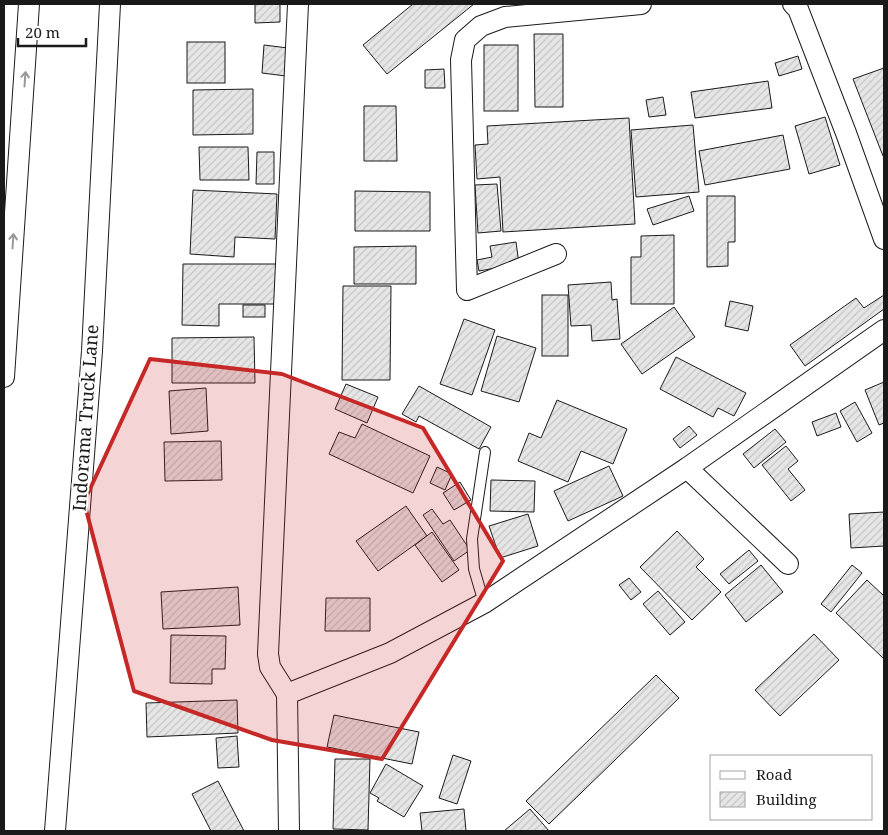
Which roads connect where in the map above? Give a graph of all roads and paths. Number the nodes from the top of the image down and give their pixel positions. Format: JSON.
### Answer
{"nodes":[{"id":1,"x":29,"y":4,"type":"edge"},
{"id":2,"x":110,"y":4,"type":"edge"},
{"id":3,"x":298,"y":4,"type":"edge"},
{"id":4,"x":641,"y":4,"type":"edge"},
{"id":5,"x":793,"y":4,"type":"edge"},
{"id":6,"x":550,"y":8,"type":"edge"},
{"id":7,"x":884,"y":239,"type":"edge"},
{"id":8,"x":556,"y":254,"type":"dead end"},
{"id":9,"x":884,"y":330,"type":"edge"},
{"id":10,"x":4,"y":377,"type":"edge"},
{"id":11,"x":485,"y":452,"type":"dead end"},
{"id":12,"x":687,"y":468,"type":"junction"},
{"id":13,"x":788,"y":564,"type":"dead end"},
{"id":14,"x":484,"y":603,"type":"junction"},
{"id":15,"x":287,"y":694,"type":"junction"},
{"id":16,"x":56,"y":831,"type":"edge"},
{"id":17,"x":290,"y":831,"type":"edge"}],
"edges":[{"from":10,"to":1,"type":"street","one_way":true},
{"from":2,"to":16,"type":"street","name":"Indorama Truck Lane"},
{"from":3,"to":15,"type":"street"},
{"from":4,"to":6,"type":"street"},
{"from":5,"to":7,"type":"street"},
{"from":6,"to":8,"type":"street"},
{"from":9,"to":12,"type":"street"},
{"from":11,"to":14,"type":"lane"},
{"from":12,"to":13,"type":"street"},
{"from":12,"to":14,"type":"street"},
{"from":14,"to":15,"type":"street"},
{"from":15,"to":17,"type":"street"}]}
